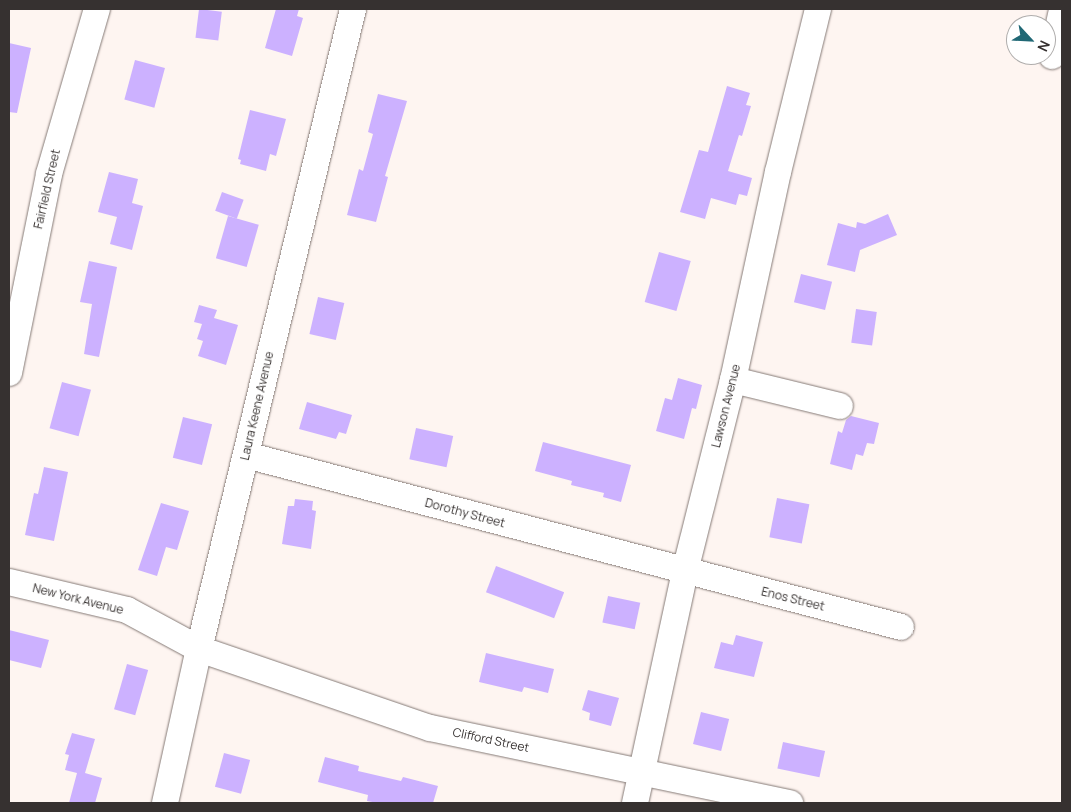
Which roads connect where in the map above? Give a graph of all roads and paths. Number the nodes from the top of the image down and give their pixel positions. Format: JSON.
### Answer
{"nodes":[{"id":1,"x":96,"y":9,"type":"edge"},
{"id":2,"x":353,"y":9,"type":"edge"},
{"id":3,"x":818,"y":9,"type":"edge"},
{"id":4,"x":1062,"y":10,"type":"edge"},
{"id":5,"x":1056,"y":38,"type":"edge"},
{"id":6,"x":9,"y":373,"type":"edge"},
{"id":7,"x":733,"y":380,"type":"junction"},
{"id":8,"x":840,"y":406,"type":"dead end"},
{"id":9,"x":246,"y":455,"type":"junction"},
{"id":10,"x":685,"y":571,"type":"junction"},
{"id":11,"x":9,"y":582,"type":"edge"},
{"id":12,"x":901,"y":627,"type":"dead end"},
{"id":13,"x":199,"y":649,"type":"junction"},
{"id":14,"x":643,"y":771,"type":"junction"},
{"id":15,"x":165,"y":803,"type":"edge"},
{"id":16,"x":635,"y":803,"type":"edge"},
{"id":17,"x":790,"y":803,"type":"edge"}],
"edges":[{"from":1,"to":6,"type":"street","name":"Fairfield Street"},
{"from":2,"to":9,"type":"street","name":"Laura Keene Avenue"},
{"from":3,"to":7,"type":"street","name":"Lawson Avenue"},
{"from":4,"to":5,"type":"street"},
{"from":7,"to":8,"type":"street"},
{"from":7,"to":10,"type":"street","name":"Lawson Avenue"},
{"from":9,"to":10,"type":"street","name":"Dorothy Street"},
{"from":9,"to":13,"type":"street","name":"Laura Keene Avenue"},
{"from":10,"to":12,"type":"street","name":"Enos Street"},
{"from":10,"to":14,"type":"street","name":"Lawson Avenue"},
{"from":11,"to":13,"type":"street","name":"New York Avenue"},
{"from":13,"to":14,"type":"street","name":"Clifford Street"},
{"from":13,"to":15,"type":"street","name":"Laura Keene Avenue"},
{"from":14,"to":16,"type":"street","name":"Lawson Avenue"},
{"from":14,"to":17,"type":"street","name":"Clifford Street"}]}
